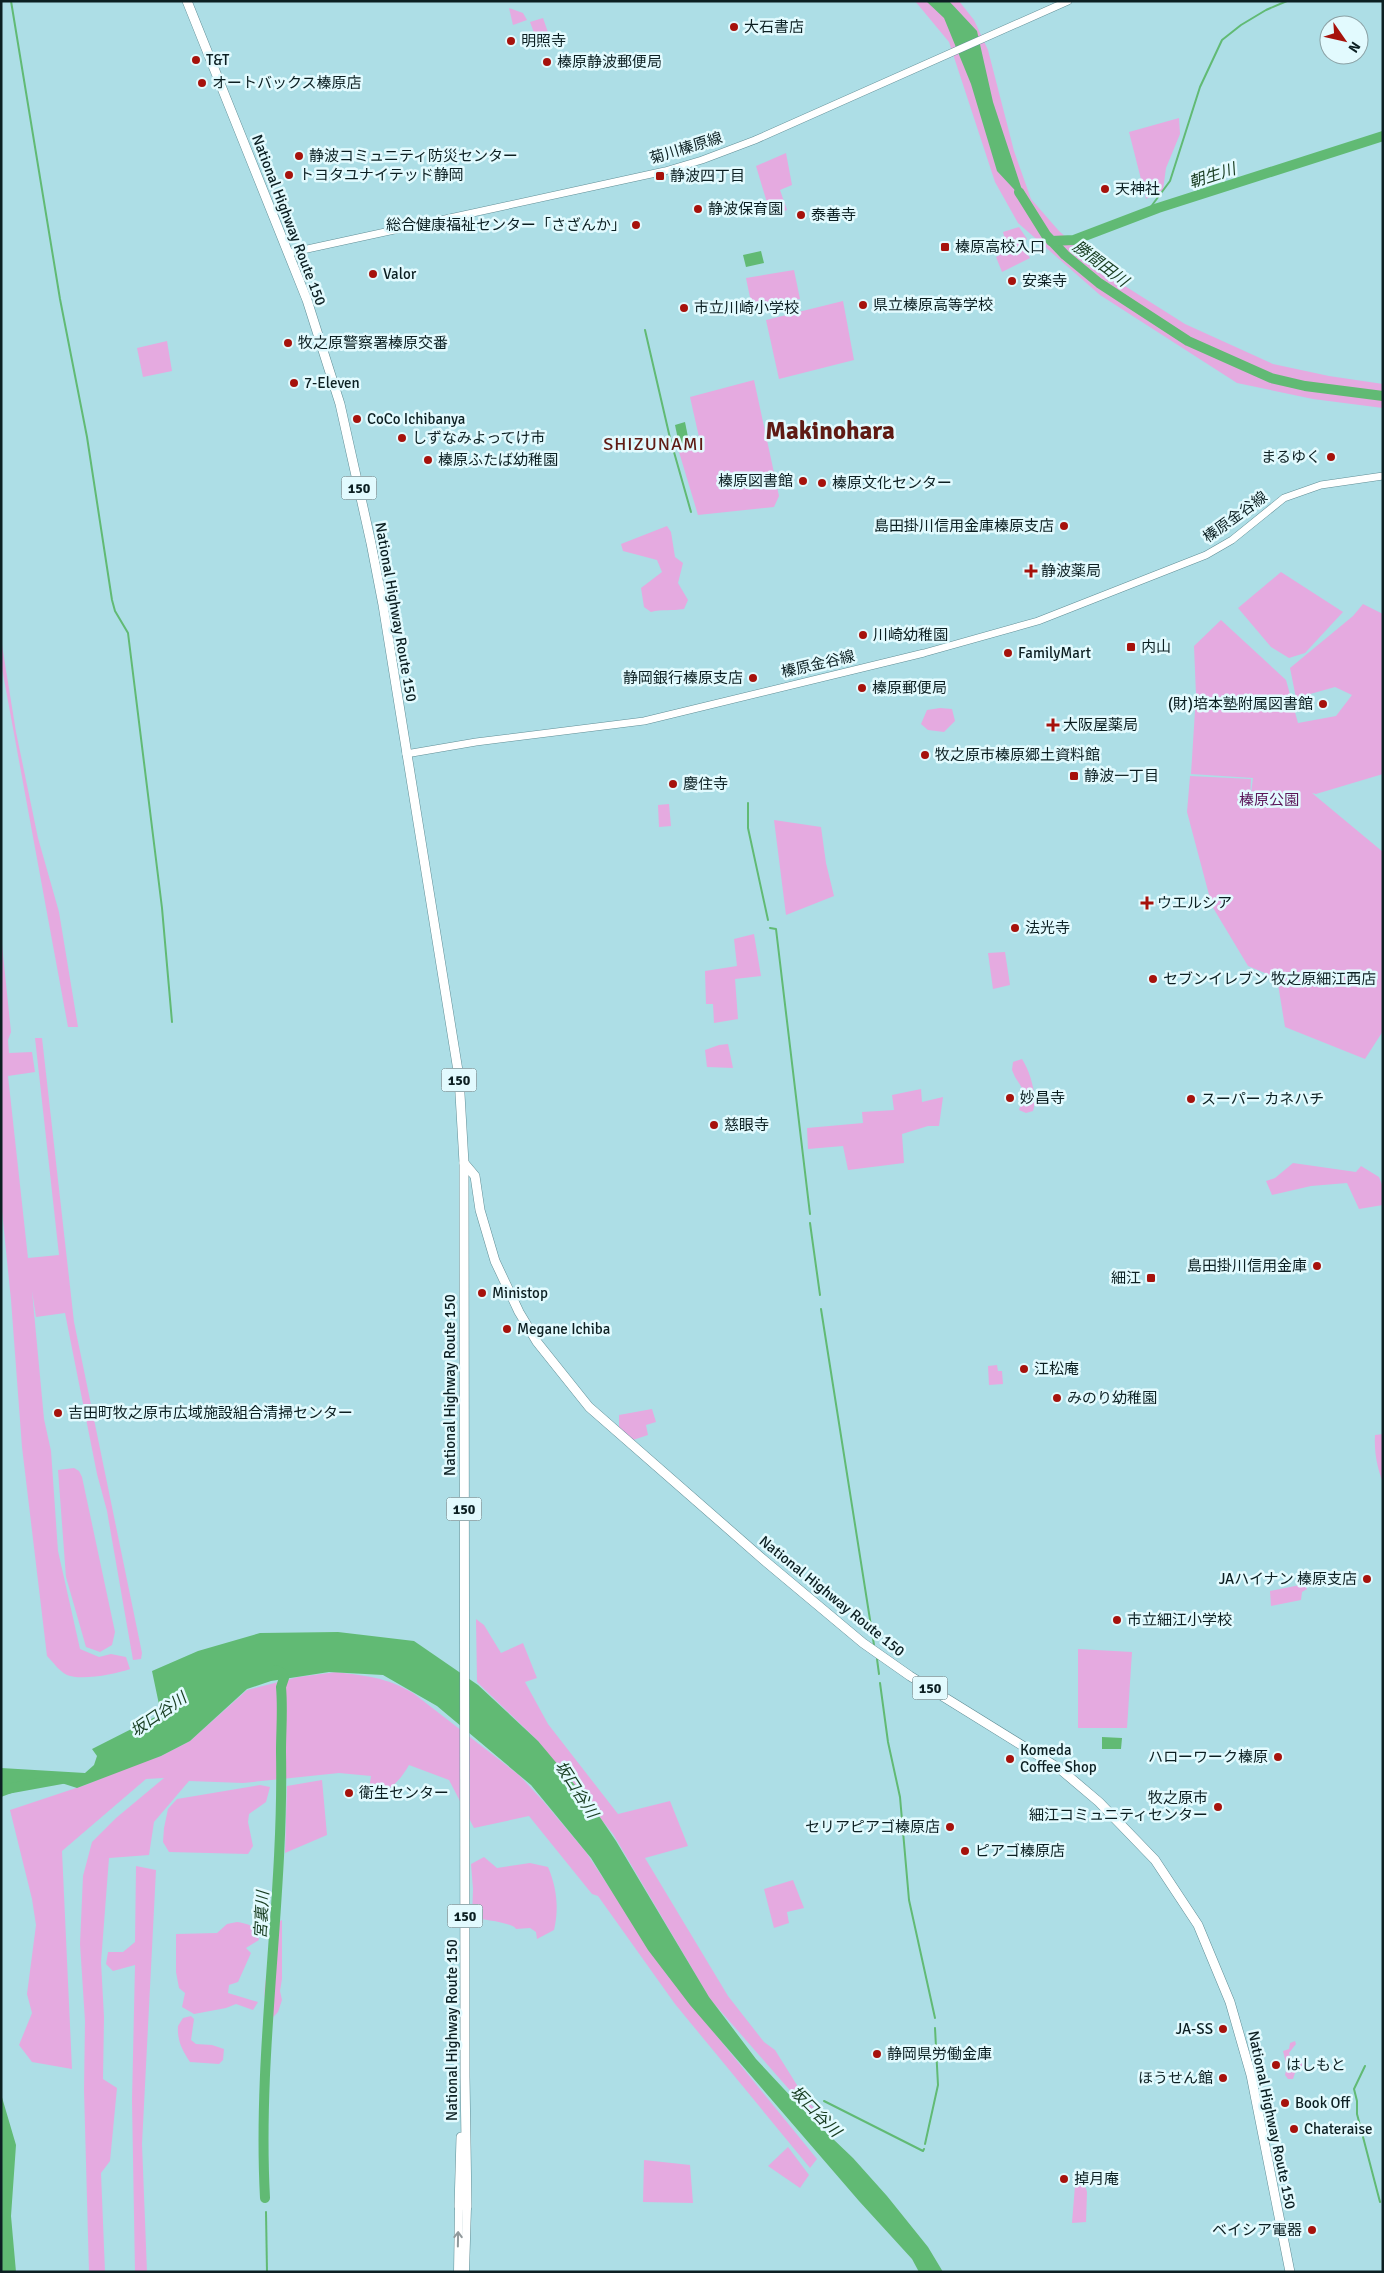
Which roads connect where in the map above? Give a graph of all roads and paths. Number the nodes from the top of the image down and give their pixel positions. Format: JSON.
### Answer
{"nodes":[{"id":1,"x":187,"y":1,"type":"edge"},
{"id":2,"x":1068,"y":1,"type":"edge"},
{"id":3,"x":289,"y":253,"type":"junction"},
{"id":4,"x":1383,"y":476,"type":"edge"},
{"id":5,"x":406,"y":754,"type":"junction"},
{"id":6,"x":464,"y":1163,"type":"junction"},
{"id":7,"x":463,"y":2207,"type":"junction"},
{"id":8,"x":458,"y":2272,"type":"edge"},
{"id":9,"x":465,"y":2272,"type":"edge"},
{"id":10,"x":1290,"y":2272,"type":"edge"}],
"edges":[{"from":1,"to":3,"type":"highway","name":"National Highway Route 150","number":"150"},
{"from":2,"to":3,"type":"main road","name":"菊川榛原線"},
{"from":3,"to":5,"type":"highway","name":"National Highway Route 150","number":"150"},
{"from":4,"to":5,"type":"main road","name":"榛原金谷線"},
{"from":5,"to":6,"type":"highway","name":"National Highway Route 150","number":"150"},
{"from":6,"to":7,"type":"highway","name":"National Highway Route 150","number":"150"},
{"from":6,"to":10,"type":"highway","name":"National Highway Route 150","number":"150"},
{"from":8,"to":7,"type":"main road","one_way":true},
{"from":7,"to":9,"type":"main road"}]}
